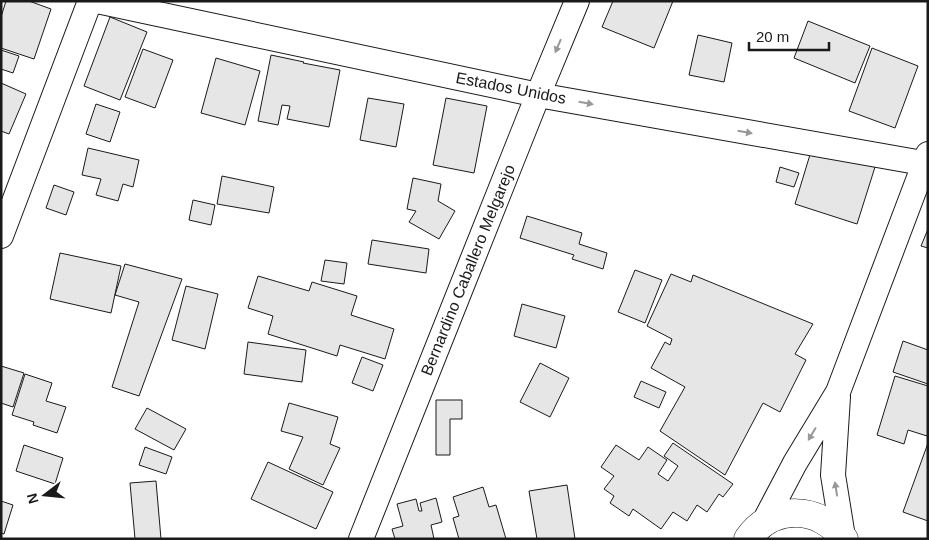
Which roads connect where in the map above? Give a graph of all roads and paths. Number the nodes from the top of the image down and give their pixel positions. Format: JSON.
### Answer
{"nodes":[{"id":1,"x":90,"y":1,"type":"edge"},
{"id":2,"x":97,"y":1,"type":"edge"},
{"id":3,"x":577,"y":1,"type":"edge"},
{"id":4,"x":538,"y":95,"type":"junction"},
{"id":5,"x":926,"y":161,"type":"edge"},
{"id":6,"x":1,"y":236,"type":"edge"},
{"id":7,"x":838,"y":392,"type":"junction"},
{"id":8,"x":752,"y":533,"type":"edge"},
{"id":9,"x":844,"y":538,"type":"edge"},
{"id":10,"x":361,"y":539,"type":"edge"}],
"edges":[{"from":1,"to":6,"type":"street"},
{"from":2,"to":4,"type":"street","name":"Estados Unidos"},
{"from":3,"to":4,"type":"street","name":"Bernardino Caballero Melgarejo","one_way":true},
{"from":4,"to":5,"type":"street","name":"Estados Unidos","one_way":true},
{"from":4,"to":10,"type":"street","name":"Bernardino Caballero Melgarejo"},
{"from":5,"to":7,"type":"street"},
{"from":7,"to":8,"type":"street","one_way":true},
{"from":9,"to":7,"type":"street","one_way":true},
{"from":8,"to":9,"type":"highway"}]}
